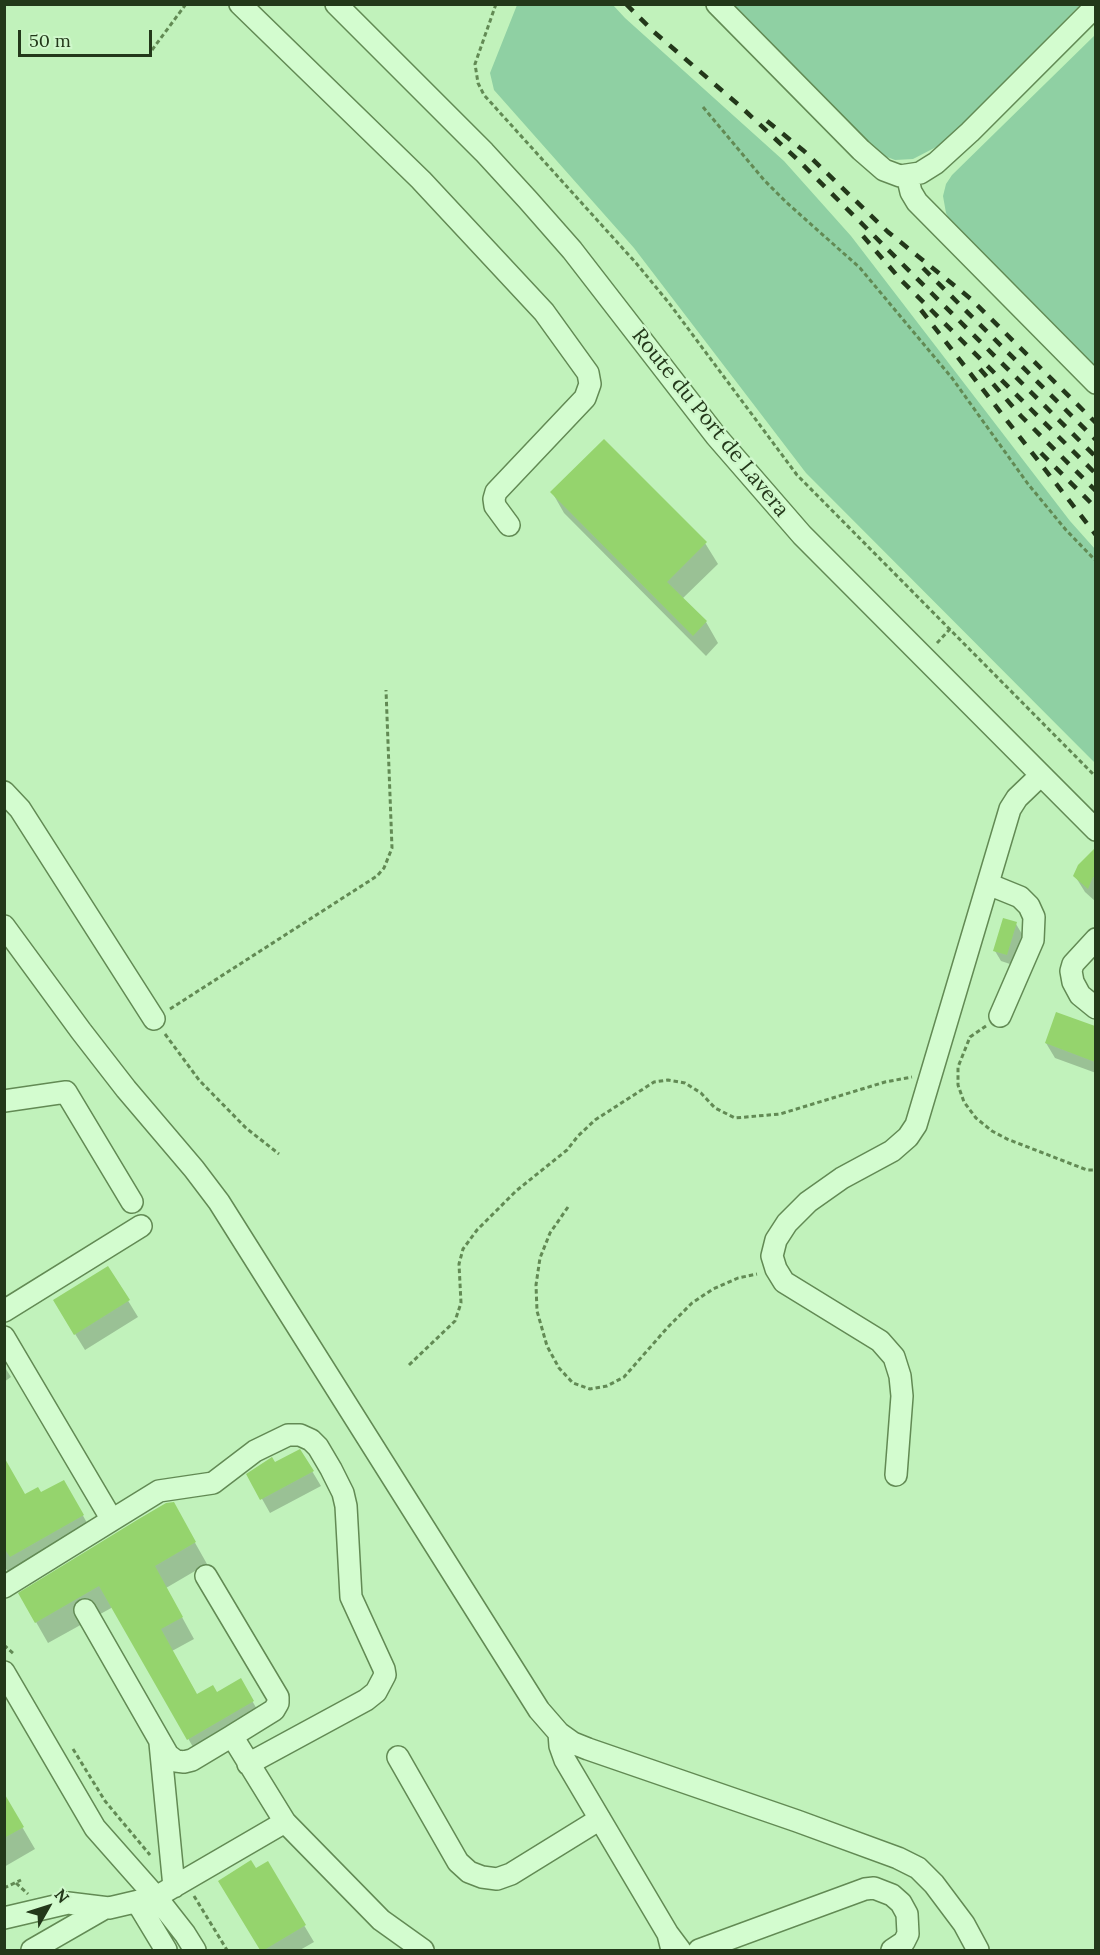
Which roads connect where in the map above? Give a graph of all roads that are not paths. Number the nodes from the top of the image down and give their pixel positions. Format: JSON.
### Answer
{"nodes":[{"id":1,"x":240,"y":4,"type":"edge"},
{"id":2,"x":336,"y":4,"type":"edge"},
{"id":3,"x":717,"y":4,"type":"edge"},
{"id":4,"x":1095,"y":6,"type":"edge"},
{"id":5,"x":907,"y":175,"type":"junction"},
{"id":6,"x":1095,"y":383,"type":"edge"},
{"id":7,"x":509,"y":525,"type":"dead end"},
{"id":8,"x":1041,"y":775,"type":"junction"},
{"id":9,"x":4,"y":792,"type":"edge"},
{"id":10,"x":1095,"y":830,"type":"edge"},
{"id":11,"x":988,"y":884,"type":"junction"},
{"id":12,"x":4,"y":926,"type":"edge"},
{"id":13,"x":1095,"y":939,"type":"edge"},
{"id":14,"x":1095,"y":1008,"type":"edge"},
{"id":15,"x":1000,"y":1016,"type":"road end"},
{"id":16,"x":154,"y":1020,"type":"road end"},
{"id":17,"x":4,"y":1101,"type":"edge"},
{"id":18,"x":132,"y":1202,"type":"dead end"},
{"id":19,"x":141,"y":1226,"type":"dead end"},
{"id":20,"x":4,"y":1311,"type":"edge"},
{"id":21,"x":4,"y":1337,"type":"edge"},
{"id":22,"x":896,"y":1474,"type":"dead end"},
{"id":23,"x":112,"y":1521,"type":"junction"},
{"id":24,"x":206,"y":1576,"type":"dead end"},
{"id":25,"x":4,"y":1587,"type":"edge"},
{"id":26,"x":85,"y":1610,"type":"dead end"},
{"id":27,"x":11,"y":1665,"type":"edge"},
{"id":28,"x":559,"y":1733,"type":"junction"},
{"id":29,"x":232,"y":1736,"type":"junction"},
{"id":30,"x":160,"y":1743,"type":"junction"},
{"id":31,"x":399,"y":1757,"type":"dead end"},
{"id":32,"x":248,"y":1764,"type":"junction"},
{"id":33,"x":600,"y":1819,"type":"junction"},
{"id":34,"x":285,"y":1822,"type":"junction"},
{"id":35,"x":165,"y":1895,"type":"junction"},
{"id":36,"x":105,"y":1908,"type":"junction"},
{"id":37,"x":4,"y":1918,"type":"edge"},
{"id":38,"x":673,"y":1945,"type":"edge"},
{"id":39,"x":32,"y":1950,"type":"edge"},
{"id":40,"x":166,"y":1950,"type":"edge"},
{"id":41,"x":195,"y":1950,"type":"edge"},
{"id":42,"x":423,"y":1950,"type":"edge"},
{"id":43,"x":699,"y":1950,"type":"edge"},
{"id":44,"x":892,"y":1950,"type":"edge"},
{"id":45,"x":978,"y":1950,"type":"edge"}],
"edges":[{"from":1,"to":7,"type":"street"},
{"from":2,"to":8,"type":"street","name":"Route du Port de Lavera"},
{"from":3,"to":5,"type":"street"},
{"from":4,"to":5,"type":"street"},
{"from":5,"to":6,"type":"street"},
{"from":8,"to":10,"type":"street","name":"Route du Port de Lavera"},
{"from":8,"to":11,"type":"street"},
{"from":9,"to":16,"type":"street"},
{"from":11,"to":15,"type":"street"},
{"from":11,"to":22,"type":"street"},
{"from":12,"to":28,"type":"street"},
{"from":13,"to":14,"type":"street"},
{"from":17,"to":18,"type":"street"},
{"from":19,"to":20,"type":"street"},
{"from":21,"to":23,"type":"street"},
{"from":23,"to":25,"type":"street"},
{"from":23,"to":32,"type":"street"},
{"from":24,"to":29,"type":"street"},
{"from":26,"to":30,"type":"street"},
{"from":27,"to":35,"type":"street"},
{"from":28,"to":33,"type":"street"},
{"from":28,"to":45,"type":"street"},
{"from":29,"to":30,"type":"street"},
{"from":29,"to":32,"type":"street"},
{"from":30,"to":35,"type":"street"},
{"from":31,"to":33,"type":"street"},
{"from":32,"to":34,"type":"street"},
{"from":33,"to":38,"type":"street"},
{"from":34,"to":35,"type":"street"},
{"from":34,"to":42,"type":"street"},
{"from":35,"to":36,"type":"street"},
{"from":35,"to":40,"type":"street"},
{"from":35,"to":41,"type":"street"},
{"from":36,"to":37,"type":"street"},
{"from":36,"to":39,"type":"street"},
{"from":43,"to":44,"type":"street"}]}
